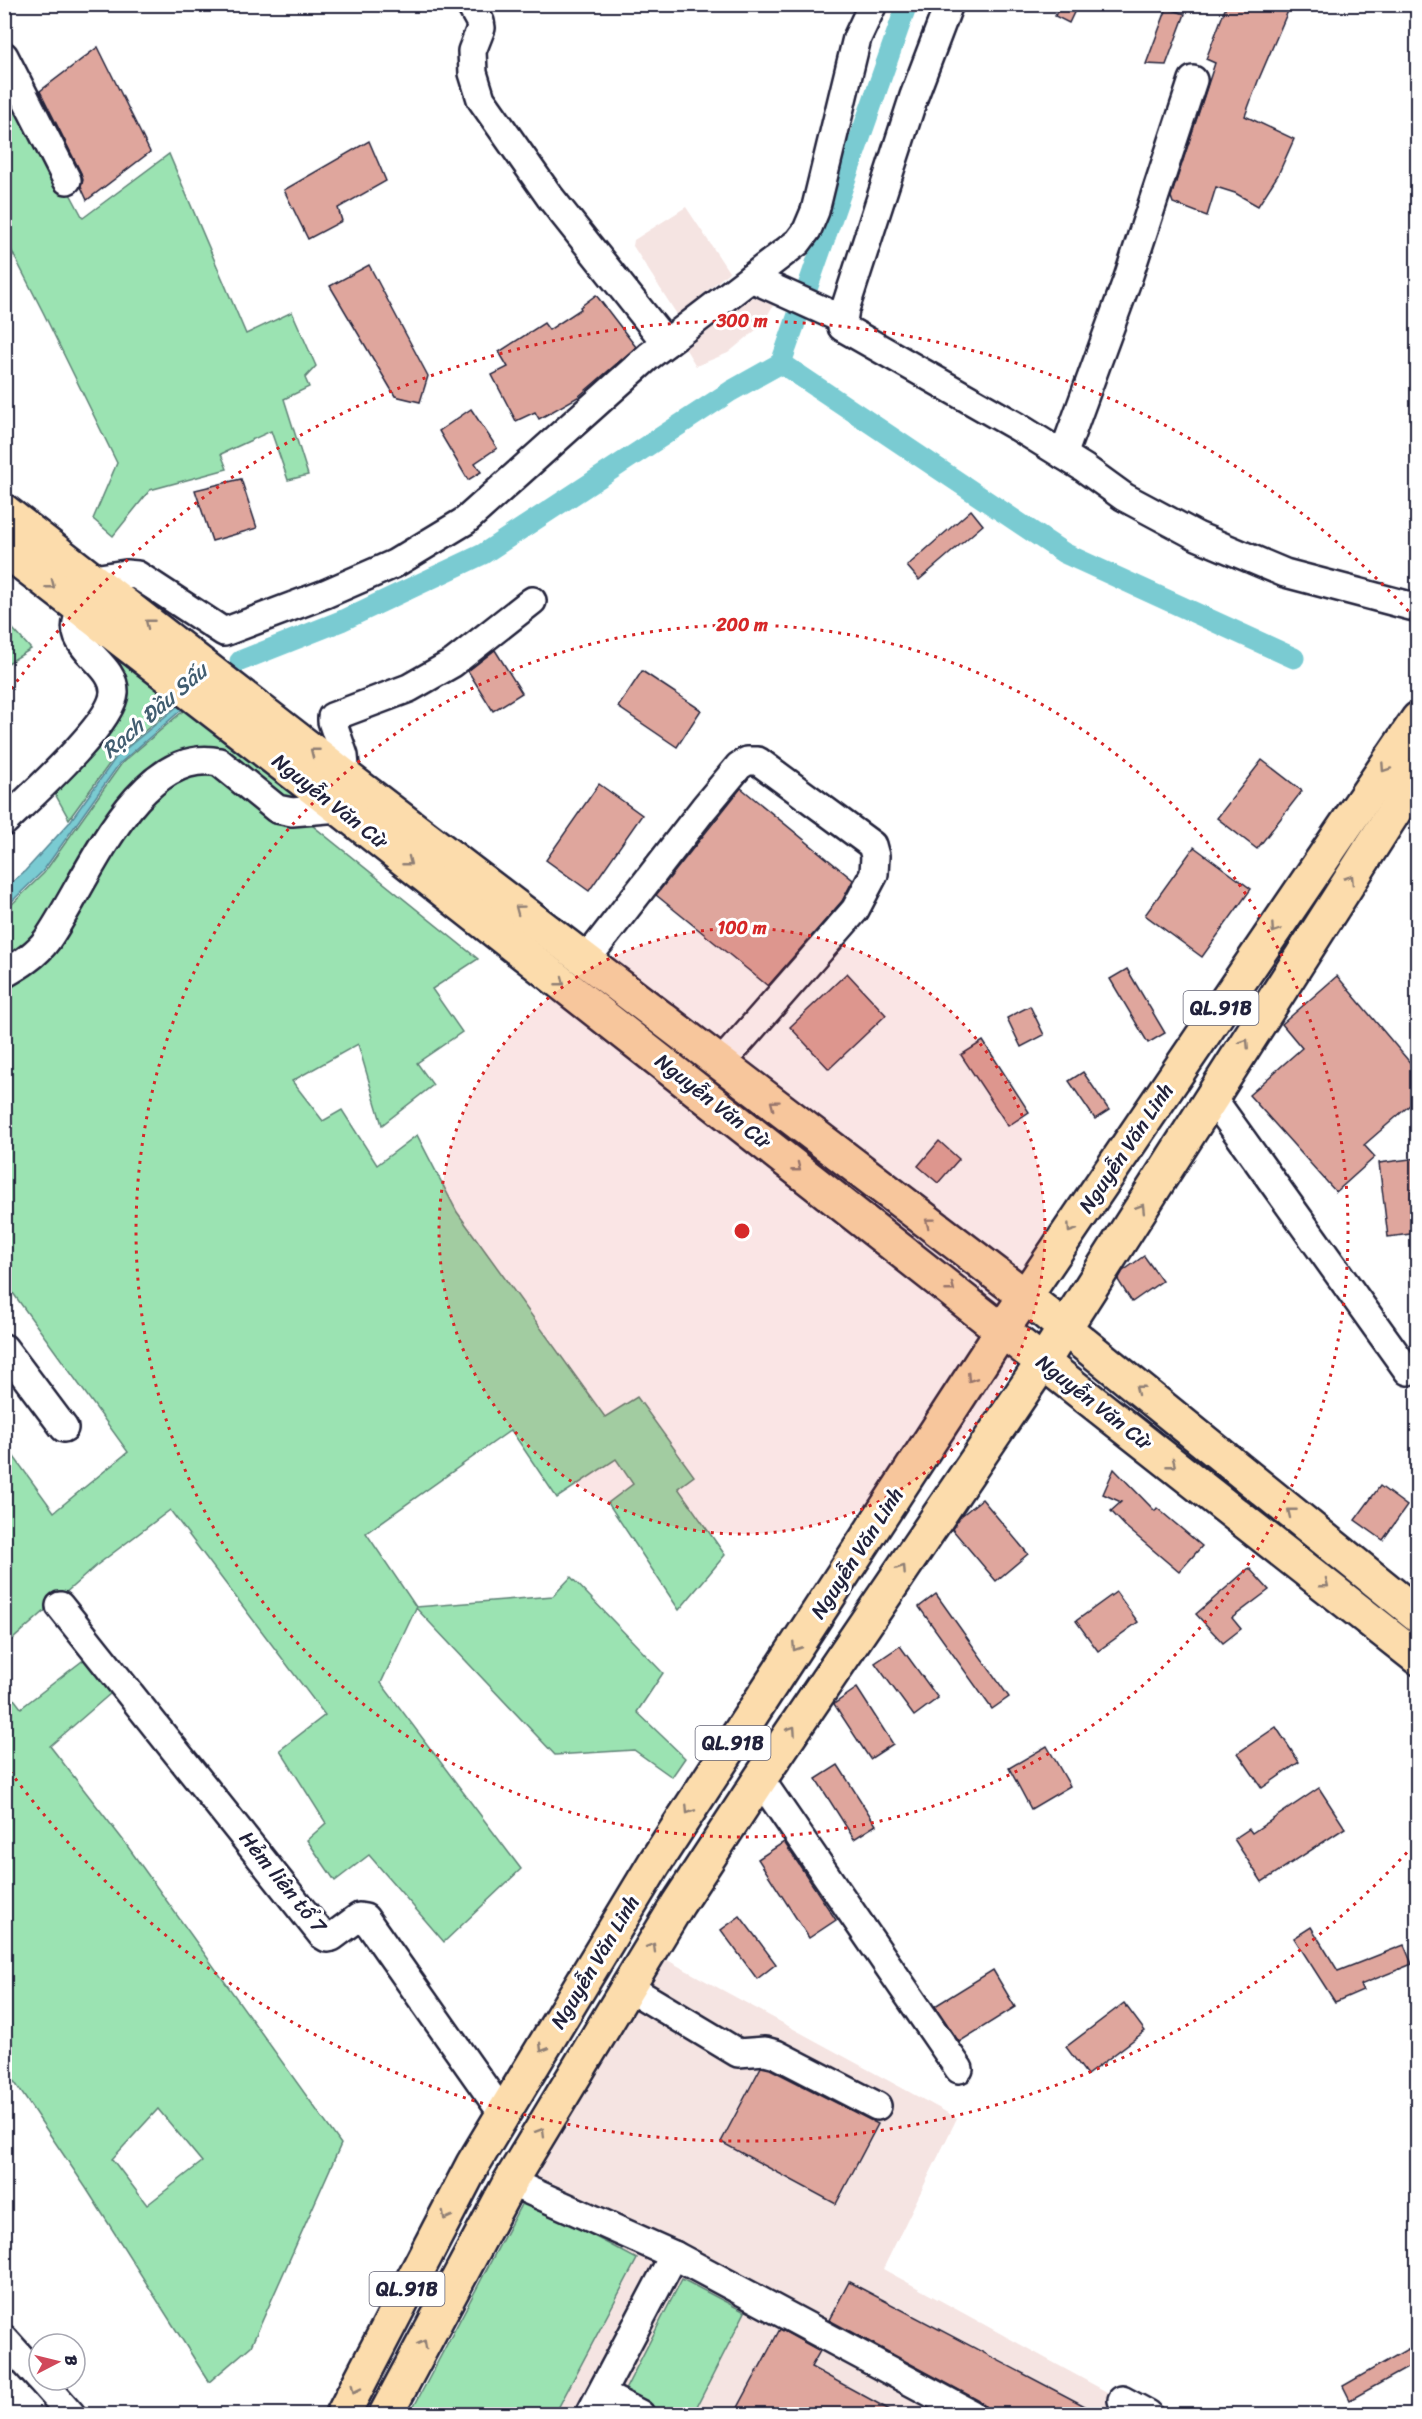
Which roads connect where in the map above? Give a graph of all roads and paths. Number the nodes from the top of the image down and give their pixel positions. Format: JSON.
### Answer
{"nodes":[{"id":1,"x":470,"y":4,"type":"edge"},
{"id":2,"x":873,"y":4,"type":"edge"},
{"id":3,"x":949,"y":4,"type":"edge"},
{"id":4,"x":4,"y":56,"type":"edge"},
{"id":5,"x":1193,"y":80,"type":"dead end"},
{"id":6,"x":67,"y":180,"type":"dead end"},
{"id":7,"x":751,"y":278,"type":"junction"},
{"id":8,"x":836,"y":316,"type":"junction"},
{"id":9,"x":666,"y":343,"type":"junction"},
{"id":10,"x":1063,"y":455,"type":"junction"},
{"id":11,"x":4,"y":511,"type":"edge"},
{"id":12,"x":4,"y":549,"type":"edge"},
{"id":13,"x":93,"y":579,"type":"junction"},
{"id":14,"x":532,"y":600,"type":"dead end"},
{"id":15,"x":1418,"y":608,"type":"edge"},
{"id":16,"x":83,"y":610,"type":"junction"},
{"id":17,"x":134,"y":650,"type":"junction"},
{"id":18,"x":182,"y":668,"type":"junction"},
{"id":19,"x":108,"y":670,"type":"junction"},
{"id":20,"x":1418,"y":719,"type":"edge"},
{"id":21,"x":1418,"y":774,"type":"edge"},
{"id":22,"x":342,"y":792,"type":"junction"},
{"id":23,"x":4,"y":822,"type":"edge"},
{"id":24,"x":472,"y":893,"type":"junction"},
{"id":25,"x":586,"y":960,"type":"junction"},
{"id":26,"x":14,"y":969,"type":"edge"},
{"id":27,"x":721,"y":1063,"type":"junction"},
{"id":28,"x":1211,"y":1096,"type":"junction"},
{"id":29,"x":1025,"y":1296,"type":"junction"},
{"id":30,"x":1003,"y":1329,"type":"junction"},
{"id":31,"x":1065,"y":1329,"type":"junction"},
{"id":32,"x":4,"y":1348,"type":"edge"},
{"id":33,"x":1043,"y":1362,"type":"junction"},
{"id":34,"x":1408,"y":1371,"type":"dead end"},
{"id":35,"x":64,"y":1428,"type":"dead end"},
{"id":36,"x":60,"y":1606,"type":"dead end"},
{"id":37,"x":1418,"y":1615,"type":"edge"},
{"id":38,"x":1418,"y":1658,"type":"edge"},
{"id":39,"x":760,"y":1779,"type":"junction"},
{"id":40,"x":628,"y":1987,"type":"junction"},
{"id":41,"x":959,"y":2069,"type":"dead end"},
{"id":42,"x":878,"y":2106,"type":"dead end"},
{"id":43,"x":503,"y":2114,"type":"junction"},
{"id":44,"x":473,"y":2164,"type":"junction"},
{"id":45,"x":510,"y":2182,"type":"junction"},
{"id":46,"x":674,"y":2255,"type":"junction"},
{"id":47,"x":4,"y":2339,"type":"edge"},
{"id":48,"x":27,"y":2365,"type":"edge"},
{"id":49,"x":51,"y":2392,"type":"edge"},
{"id":50,"x":1122,"y":2400,"type":"dead end"},
{"id":51,"x":595,"y":2404,"type":"edge"},
{"id":52,"x":71,"y":2415,"type":"edge"},
{"id":53,"x":343,"y":2415,"type":"edge"},
{"id":54,"x":386,"y":2415,"type":"edge"},
{"id":55,"x":640,"y":2415,"type":"edge"},
{"id":56,"x":971,"y":2415,"type":"edge"},
{"id":57,"x":1148,"y":2415,"type":"edge"}],
"edges":[{"from":1,"to":9,"type":"street"},
{"from":2,"to":7,"type":"street"},
{"from":3,"to":8,"type":"street"},
{"from":4,"to":6,"type":"street"},
{"from":5,"to":10,"type":"street"},
{"from":7,"to":8,"type":"street"},
{"from":7,"to":9,"type":"street"},
{"from":8,"to":10,"type":"street"},
{"from":9,"to":13,"type":"street"},
{"from":10,"to":15,"type":"street"},
{"from":11,"to":13,"type":"main road","name":"Nguyễn Văn Cừ"},
{"from":12,"to":16,"type":"main road","name":"Nguyễn Văn Cừ","one_way":true},
{"from":18,"to":13,"type":"main road","name":"Nguyễn Văn Cừ","one_way":true},
{"from":14,"to":22,"type":"street"},
{"from":16,"to":17,"type":"main road","name":"Nguyễn Văn Cừ"},
{"from":16,"to":19,"type":"street"},
{"from":17,"to":18,"type":"main road","name":"Nguyễn Văn Cừ"},
{"from":17,"to":19,"type":"street"},
{"from":18,"to":22,"type":"main road","name":"Nguyễn Văn Cừ"},
{"from":19,"to":23,"type":"street"},
{"from":20,"to":29,"type":"main road","name":"Nguyễn Văn Linh","number":"QL.91B","one_way":true},
{"from":28,"to":21,"type":"main road","name":"Nguyễn Văn Linh","number":"QL.91B","one_way":true},
{"from":22,"to":24,"type":"main road","name":"Nguyễn Văn Cừ"},
{"from":22,"to":26,"type":"street"},
{"from":25,"to":24,"type":"main road","name":"Nguyễn Văn Cừ","one_way":true},
{"from":24,"to":30,"type":"main road","name":"Nguyễn Văn Cừ","one_way":true},
{"from":25,"to":27,"type":"main road","name":"Nguyễn Văn Cừ"},
{"from":25,"to":27,"type":"street"},
{"from":29,"to":27,"type":"main road","name":"Nguyễn Văn Cừ","one_way":true},
{"from":31,"to":28,"type":"main road","name":"Nguyễn Văn Linh","number":"QL.91B","one_way":true},
{"from":28,"to":34,"type":"street"},
{"from":29,"to":30,"type":"main road","name":"Nguyễn Văn Linh","number":"QL.91B"},
{"from":29,"to":31,"type":"main road","name":"Nguyễn Văn Cừ"},
{"from":30,"to":33,"type":"main road","name":"Nguyễn Văn Cừ"},
{"from":30,"to":43,"type":"main road","name":"Nguyễn Văn Linh","number":"QL.91B","one_way":true},
{"from":31,"to":33,"type":"main road","name":"Nguyễn Văn Linh","number":"QL.91B"},
{"from":37,"to":31,"type":"main road","name":"Nguyễn Văn Cừ","one_way":true},
{"from":32,"to":35,"type":"street"},
{"from":33,"to":38,"type":"main road","name":"Nguyễn Văn Cừ","one_way":true},
{"from":39,"to":33,"type":"main road","name":"Nguyễn Văn Linh","number":"QL.91B","one_way":true},
{"from":36,"to":43,"type":"street","name":"Hẻm liên tổ 7"},
{"from":40,"to":39,"type":"main road","name":"Nguyễn Văn Linh","number":"QL.91B","one_way":true},
{"from":39,"to":41,"type":"street"},
{"from":40,"to":42,"type":"street"},
{"from":45,"to":40,"type":"main road","name":"Nguyễn Văn Linh","number":"QL.91B","one_way":true},
{"from":43,"to":44,"type":"main road","name":"Nguyễn Văn Linh","number":"QL.91B"},
{"from":44,"to":45,"type":"main road"},
{"from":44,"to":53,"type":"main road","name":"Nguyễn Văn Linh","number":"QL.91B","one_way":true},
{"from":45,"to":46,"type":"street"},
{"from":54,"to":45,"type":"main road","name":"Nguyễn Văn Linh","number":"QL.91B","one_way":true},
{"from":46,"to":51,"type":"street"},
{"from":46,"to":56,"type":"street"},
{"from":47,"to":48,"type":"street"},
{"from":49,"to":52,"type":"street"},
{"from":50,"to":57,"type":"street"},
{"from":51,"to":55,"type":"street"}]}
